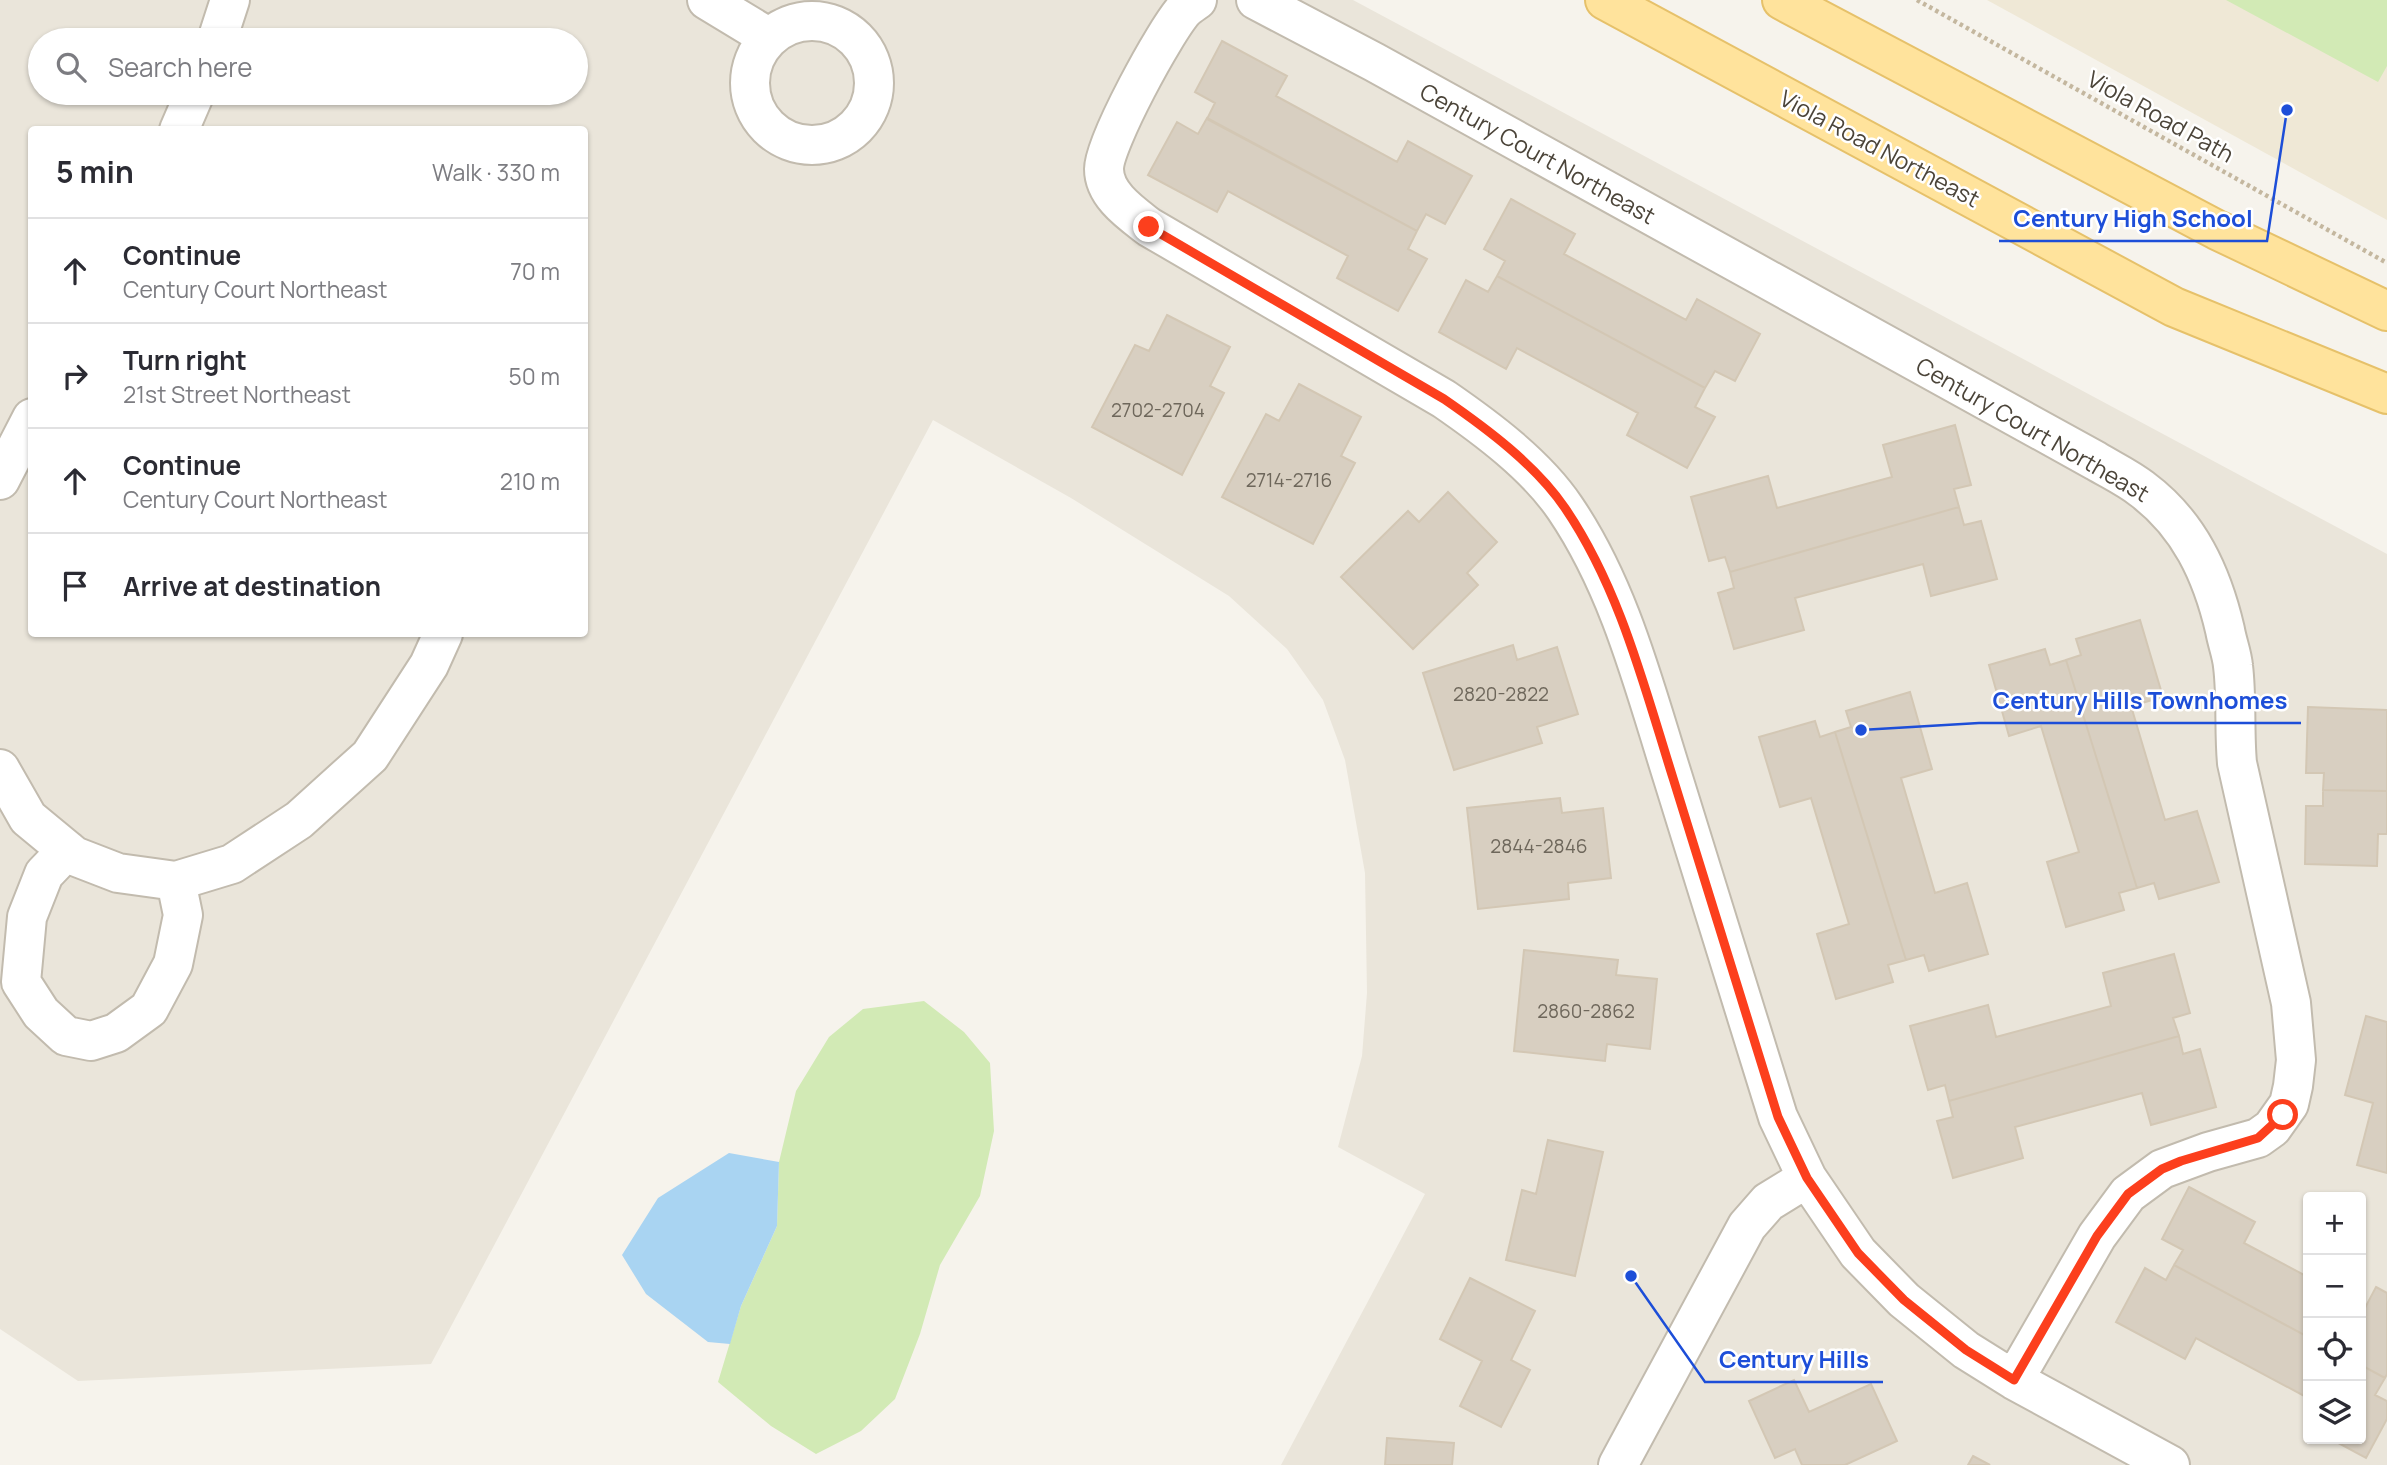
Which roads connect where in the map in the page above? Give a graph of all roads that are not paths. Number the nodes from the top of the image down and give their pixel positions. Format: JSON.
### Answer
{"nodes":[{"id":1,"x":230,"y":0,"type":"edge"},
{"id":2,"x":707,"y":0,"type":"edge"},
{"id":3,"x":1197,"y":0,"type":"edge"},
{"id":4,"x":1256,"y":0,"type":"edge"},
{"id":5,"x":1605,"y":0,"type":"edge"},
{"id":6,"x":1782,"y":0,"type":"edge"},
{"id":7,"x":221,"y":28,"type":"edge"},
{"id":8,"x":768,"y":37,"type":"dead end"},
{"id":9,"x":190,"y":105,"type":"edge"},
{"id":10,"x":181,"y":126,"type":"edge"},
{"id":11,"x":2387,"y":311,"type":"edge"},
{"id":12,"x":2387,"y":394,"type":"edge"},
{"id":13,"x":28,"y":426,"type":"edge"},
{"id":14,"x":0,"y":480,"type":"edge"},
{"id":15,"x":442,"y":637,"type":"edge"},
{"id":16,"x":0,"y":769,"type":"edge"},
{"id":17,"x":67,"y":850,"type":"junction"},
{"id":18,"x":176,"y":881,"type":"junction"},
{"id":19,"x":1807,"y":1178,"type":"junction"},
{"id":20,"x":2014,"y":1380,"type":"junction"},
{"id":21,"x":1618,"y":1465,"type":"edge"},
{"id":22,"x":2170,"y":1465,"type":"edge"}],
"edges":[{"from":1,"to":7,"type":"street"},
{"from":2,"to":8,"type":"street"},
{"from":3,"to":19,"type":"street"},
{"from":4,"to":20,"type":"street","name":"Century Court Northeast"},
{"from":5,"to":12,"type":"main road","name":"Viola Road Northeast"},
{"from":6,"to":11,"type":"main road"},
{"from":9,"to":10,"type":"street"},
{"from":13,"to":14,"type":"street"},
{"from":15,"to":18,"type":"street"},
{"from":16,"to":17,"type":"street"},
{"from":17,"to":18,"type":"street"},
{"from":17,"to":18,"type":"street"},
{"from":19,"to":20,"type":"street"},
{"from":19,"to":21,"type":"street"},
{"from":20,"to":22,"type":"street"}]}
